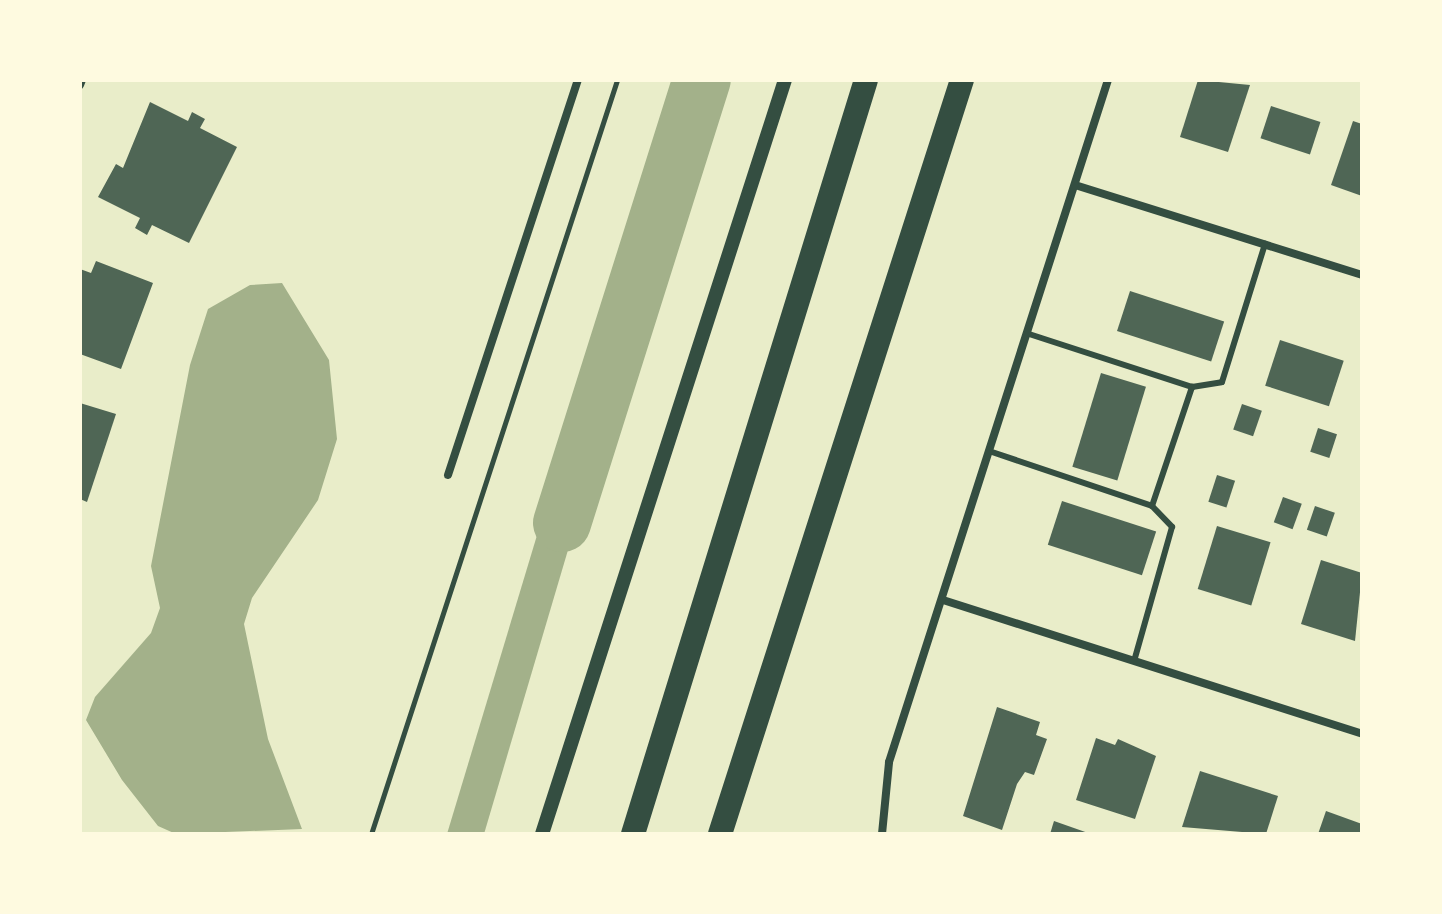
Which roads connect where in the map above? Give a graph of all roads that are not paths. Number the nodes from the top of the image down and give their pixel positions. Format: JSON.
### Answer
{"nodes":[{"id":1,"x":578,"y":80,"type":"edge"},
{"id":2,"x":785,"y":80,"type":"edge"},
{"id":3,"x":866,"y":80,"type":"edge"},
{"id":4,"x":962,"y":80,"type":"edge"},
{"id":5,"x":1108,"y":80,"type":"edge"},
{"id":6,"x":1075,"y":185,"type":"junction"},
{"id":7,"x":1265,"y":244,"type":"junction"},
{"id":8,"x":1362,"y":275,"type":"edge"},
{"id":9,"x":1026,"y":333,"type":"junction"},
{"id":10,"x":1192,"y":387,"type":"junction"},
{"id":11,"x":989,"y":451,"type":"junction"},
{"id":12,"x":448,"y":475,"type":"dead end"},
{"id":13,"x":1152,"y":506,"type":"junction"},
{"id":14,"x":943,"y":600,"type":"junction"},
{"id":15,"x":1135,"y":658,"type":"junction"},
{"id":16,"x":1362,"y":734,"type":"edge"},
{"id":17,"x":542,"y":834,"type":"edge"},
{"id":18,"x":633,"y":834,"type":"edge"},
{"id":19,"x":720,"y":834,"type":"edge"},
{"id":20,"x":882,"y":834,"type":"edge"}],
"edges":[{"from":1,"to":12,"type":"street"},
{"from":2,"to":17,"type":"street"},
{"from":3,"to":18,"type":"highway"},
{"from":4,"to":19,"type":"highway"},
{"from":5,"to":6,"type":"street"},
{"from":6,"to":7,"type":"street"},
{"from":6,"to":9,"type":"street"},
{"from":7,"to":8,"type":"street"},
{"from":7,"to":10,"type":"lane"},
{"from":9,"to":10,"type":"lane"},
{"from":9,"to":11,"type":"street"},
{"from":10,"to":13,"type":"lane"},
{"from":11,"to":13,"type":"lane"},
{"from":11,"to":14,"type":"street"},
{"from":13,"to":15,"type":"lane"},
{"from":14,"to":15,"type":"street"},
{"from":14,"to":20,"type":"street"},
{"from":15,"to":16,"type":"street"}]}
